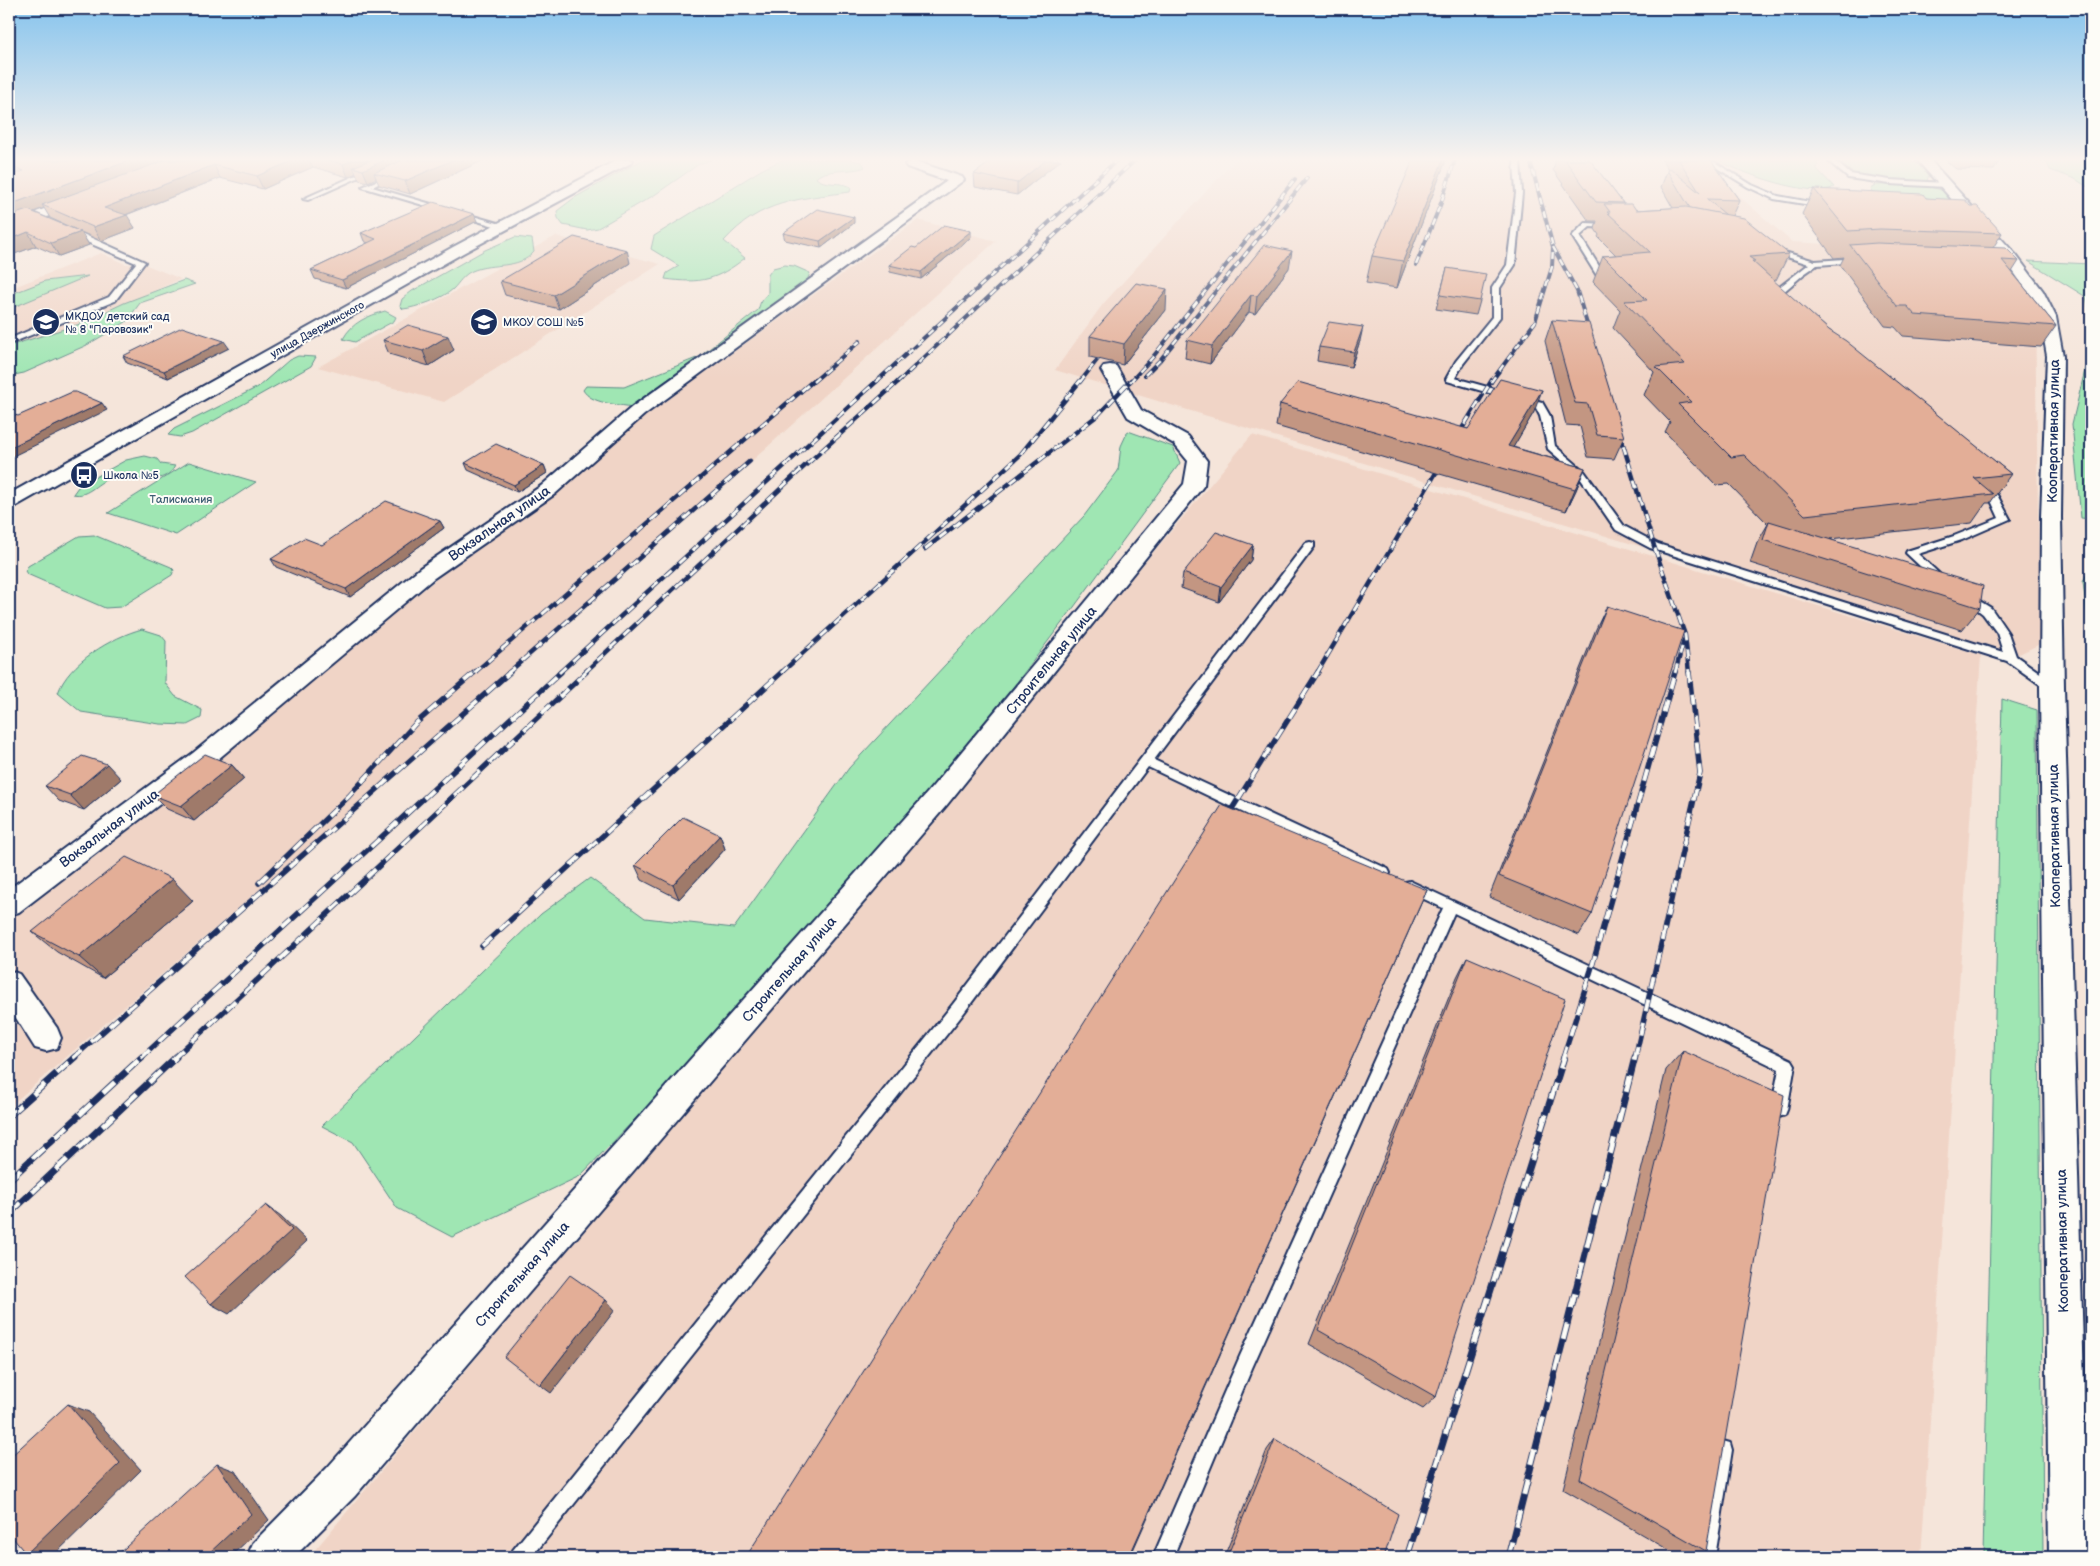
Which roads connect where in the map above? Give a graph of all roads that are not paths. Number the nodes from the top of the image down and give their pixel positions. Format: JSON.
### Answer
{"nodes":[{"id":1,"x":74,"y":233,"type":"edge"},
{"id":2,"x":491,"y":233,"type":"edge"},
{"id":3,"x":884,"y":233,"type":"edge"},
{"id":4,"x":1516,"y":233,"type":"edge"},
{"id":5,"x":1579,"y":233,"type":"edge"},
{"id":6,"x":1984,"y":233,"type":"edge"},
{"id":7,"x":1764,"y":247,"type":"edge"},
{"id":8,"x":1866,"y":259,"type":"edge"},
{"id":9,"x":1815,"y":263,"type":"junction"},
{"id":10,"x":1600,"y":274,"type":"dead end"},
{"id":11,"x":1780,"y":312,"type":"edge"},
{"id":12,"x":9,"y":342,"type":"edge"},
{"id":13,"x":1110,"y":370,"type":"dead end"},
{"id":14,"x":1973,"y":476,"type":"edge"},
{"id":15,"x":9,"y":502,"type":"edge"},
{"id":16,"x":1310,"y":545,"type":"dead end"},
{"id":17,"x":2011,"y":658,"type":"junction"},
{"id":18,"x":2052,"y":687,"type":"junction"},
{"id":19,"x":1146,"y":761,"type":"junction"},
{"id":20,"x":9,"y":904,"type":"edge"},
{"id":21,"x":1450,"y":905,"type":"junction"},
{"id":22,"x":9,"y":983,"type":"edge"},
{"id":23,"x":46,"y":1038,"type":"dead end"},
{"id":24,"x":1777,"y":1124,"type":"edge"},
{"id":25,"x":1725,"y":1439,"type":"edge"},
{"id":26,"x":267,"y":1557,"type":"edge"},
{"id":27,"x":520,"y":1557,"type":"edge"},
{"id":28,"x":1163,"y":1557,"type":"edge"},
{"id":29,"x":1705,"y":1557,"type":"edge"},
{"id":30,"x":2069,"y":1557,"type":"edge"}],
"edges":[{"from":1,"to":12,"type":"lane"},
{"from":2,"to":15,"type":"street","name":"улица Дзержинского"},
{"from":3,"to":20,"type":"street","name":"Вокзальная улица"},
{"from":4,"to":17,"type":"lane"},
{"from":5,"to":10,"type":"lane"},
{"from":6,"to":18,"type":"street","name":"Кооперативная улица"},
{"from":7,"to":9,"type":"lane"},
{"from":8,"to":9,"type":"lane"},
{"from":9,"to":11,"type":"lane"},
{"from":13,"to":26,"type":"street","name":"Строительная улица"},
{"from":14,"to":17,"type":"lane"},
{"from":16,"to":19,"type":"lane"},
{"from":17,"to":18,"type":"lane"},
{"from":18,"to":30,"type":"street","name":"Кооперативная улица"},
{"from":19,"to":21,"type":"lane"},
{"from":19,"to":27,"type":"lane"},
{"from":21,"to":24,"type":"lane"},
{"from":21,"to":28,"type":"lane"},
{"from":22,"to":23,"type":"street"},
{"from":25,"to":29,"type":"lane"}]}
